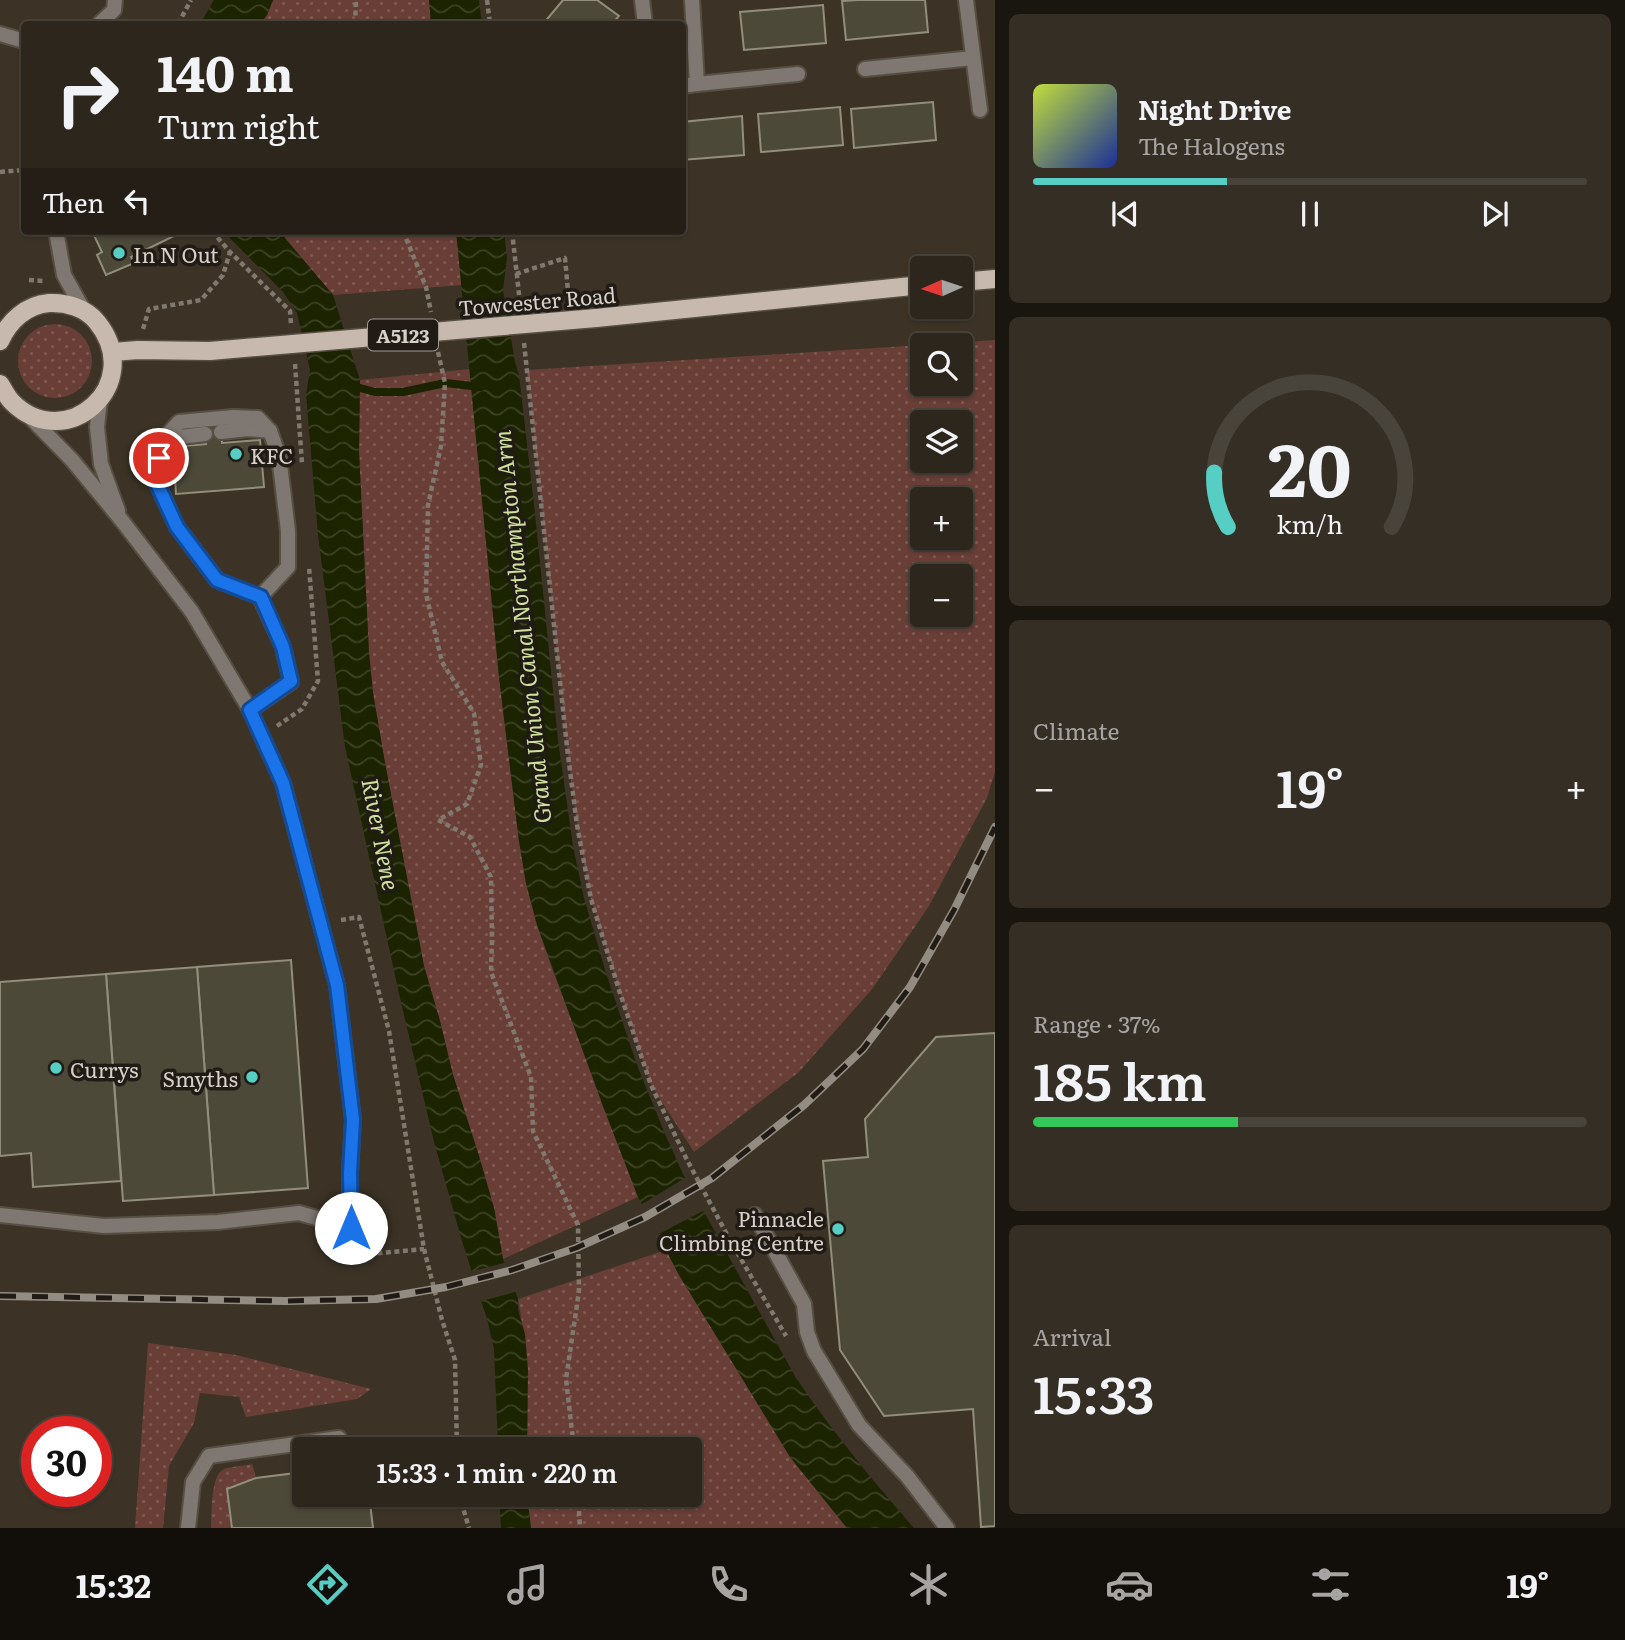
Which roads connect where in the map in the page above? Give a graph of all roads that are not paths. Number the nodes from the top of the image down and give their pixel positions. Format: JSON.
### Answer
{"nodes":[{"id":1,"x":115,"y":0,"type":"edge"},
{"id":2,"x":642,"y":0,"type":"edge"},
{"id":3,"x":692,"y":0,"type":"edge"},
{"id":4,"x":966,"y":0,"type":"edge"},
{"id":5,"x":102,"y":21,"type":"edge"},
{"id":6,"x":645,"y":21,"type":"edge"},
{"id":7,"x":0,"y":34,"type":"edge"},
{"id":8,"x":21,"y":40,"type":"edge"},
{"id":9,"x":973,"y":58,"type":"junction"},
{"id":10,"x":865,"y":69,"type":"dead end"},
{"id":11,"x":798,"y":74,"type":"dead end"},
{"id":12,"x":690,"y":85,"type":"edge"},
{"id":13,"x":980,"y":110,"type":"dead end"},
{"id":14,"x":56,"y":235,"type":"edge"},
{"id":15,"x":995,"y":279,"type":"edge"},
{"id":16,"x":973,"y":281,"type":"edge"},
{"id":17,"x":910,"y":287,"type":"edge"},
{"id":18,"x":84,"y":311,"type":"junction"},
{"id":19,"x":0,"y":340,"type":"edge"},
{"id":20,"x":113,"y":352,"type":"junction"},
{"id":21,"x":2,"y":389,"type":"edge"},
{"id":22,"x":100,"y":400,"type":"junction"},
{"id":23,"x":27,"y":414,"type":"junction"},
{"id":24,"x":270,"y":431,"type":"junction"},
{"id":25,"x":221,"y":432,"type":"dead end"},
{"id":26,"x":205,"y":434,"type":"dead end"},
{"id":27,"x":164,"y":439,"type":"junction"},
{"id":28,"x":123,"y":522,"type":"junction"},
{"id":29,"x":261,"y":597,"type":"junction"},
{"id":30,"x":250,"y":710,"type":"junction"},
{"id":31,"x":754,"y":1214,"type":"dead end"},
{"id":32,"x":0,"y":1215,"type":"edge"},
{"id":33,"x":351,"y":1228,"type":"junction"},
{"id":34,"x":350,"y":1256,"type":"road end"},
{"id":35,"x":292,"y":1445,"type":"edge"},
{"id":36,"x":188,"y":1528,"type":"edge"},
{"id":37,"x":947,"y":1528,"type":"edge"}],
"edges":[{"from":1,"to":5,"type":"street"},
{"from":2,"to":6,"type":"street"},
{"from":3,"to":12,"type":"street"},
{"from":4,"to":9,"type":"street"},
{"from":7,"to":8,"type":"street"},
{"from":9,"to":10,"type":"street"},
{"from":9,"to":13,"type":"street"},
{"from":11,"to":12,"type":"street"},
{"from":14,"to":18,"type":"street"},
{"from":15,"to":16,"type":"main road"},
{"from":17,"to":20,"type":"main road","name":"Towcester Road","number":"A5123","bridge":true},
{"from":18,"to":19,"type":"main road"},
{"from":18,"to":20,"type":"main road"},
{"from":20,"to":22,"type":"main road"},
{"from":21,"to":23,"type":"main road"},
{"from":22,"to":23,"type":"main road"},
{"from":22,"to":28,"type":"street"},
{"from":23,"to":28,"type":"street"},
{"from":24,"to":25,"type":"street"},
{"from":24,"to":27,"type":"street"},
{"from":24,"to":29,"type":"street"},
{"from":26,"to":27,"type":"street"},
{"from":27,"to":29,"type":"street"},
{"from":28,"to":30,"type":"street"},
{"from":29,"to":30,"type":"street"},
{"from":30,"to":33,"type":"street"},
{"from":31,"to":37,"type":"street"},
{"from":32,"to":33,"type":"street"},
{"from":33,"to":34,"type":"street"},
{"from":35,"to":36,"type":"street"}]}
